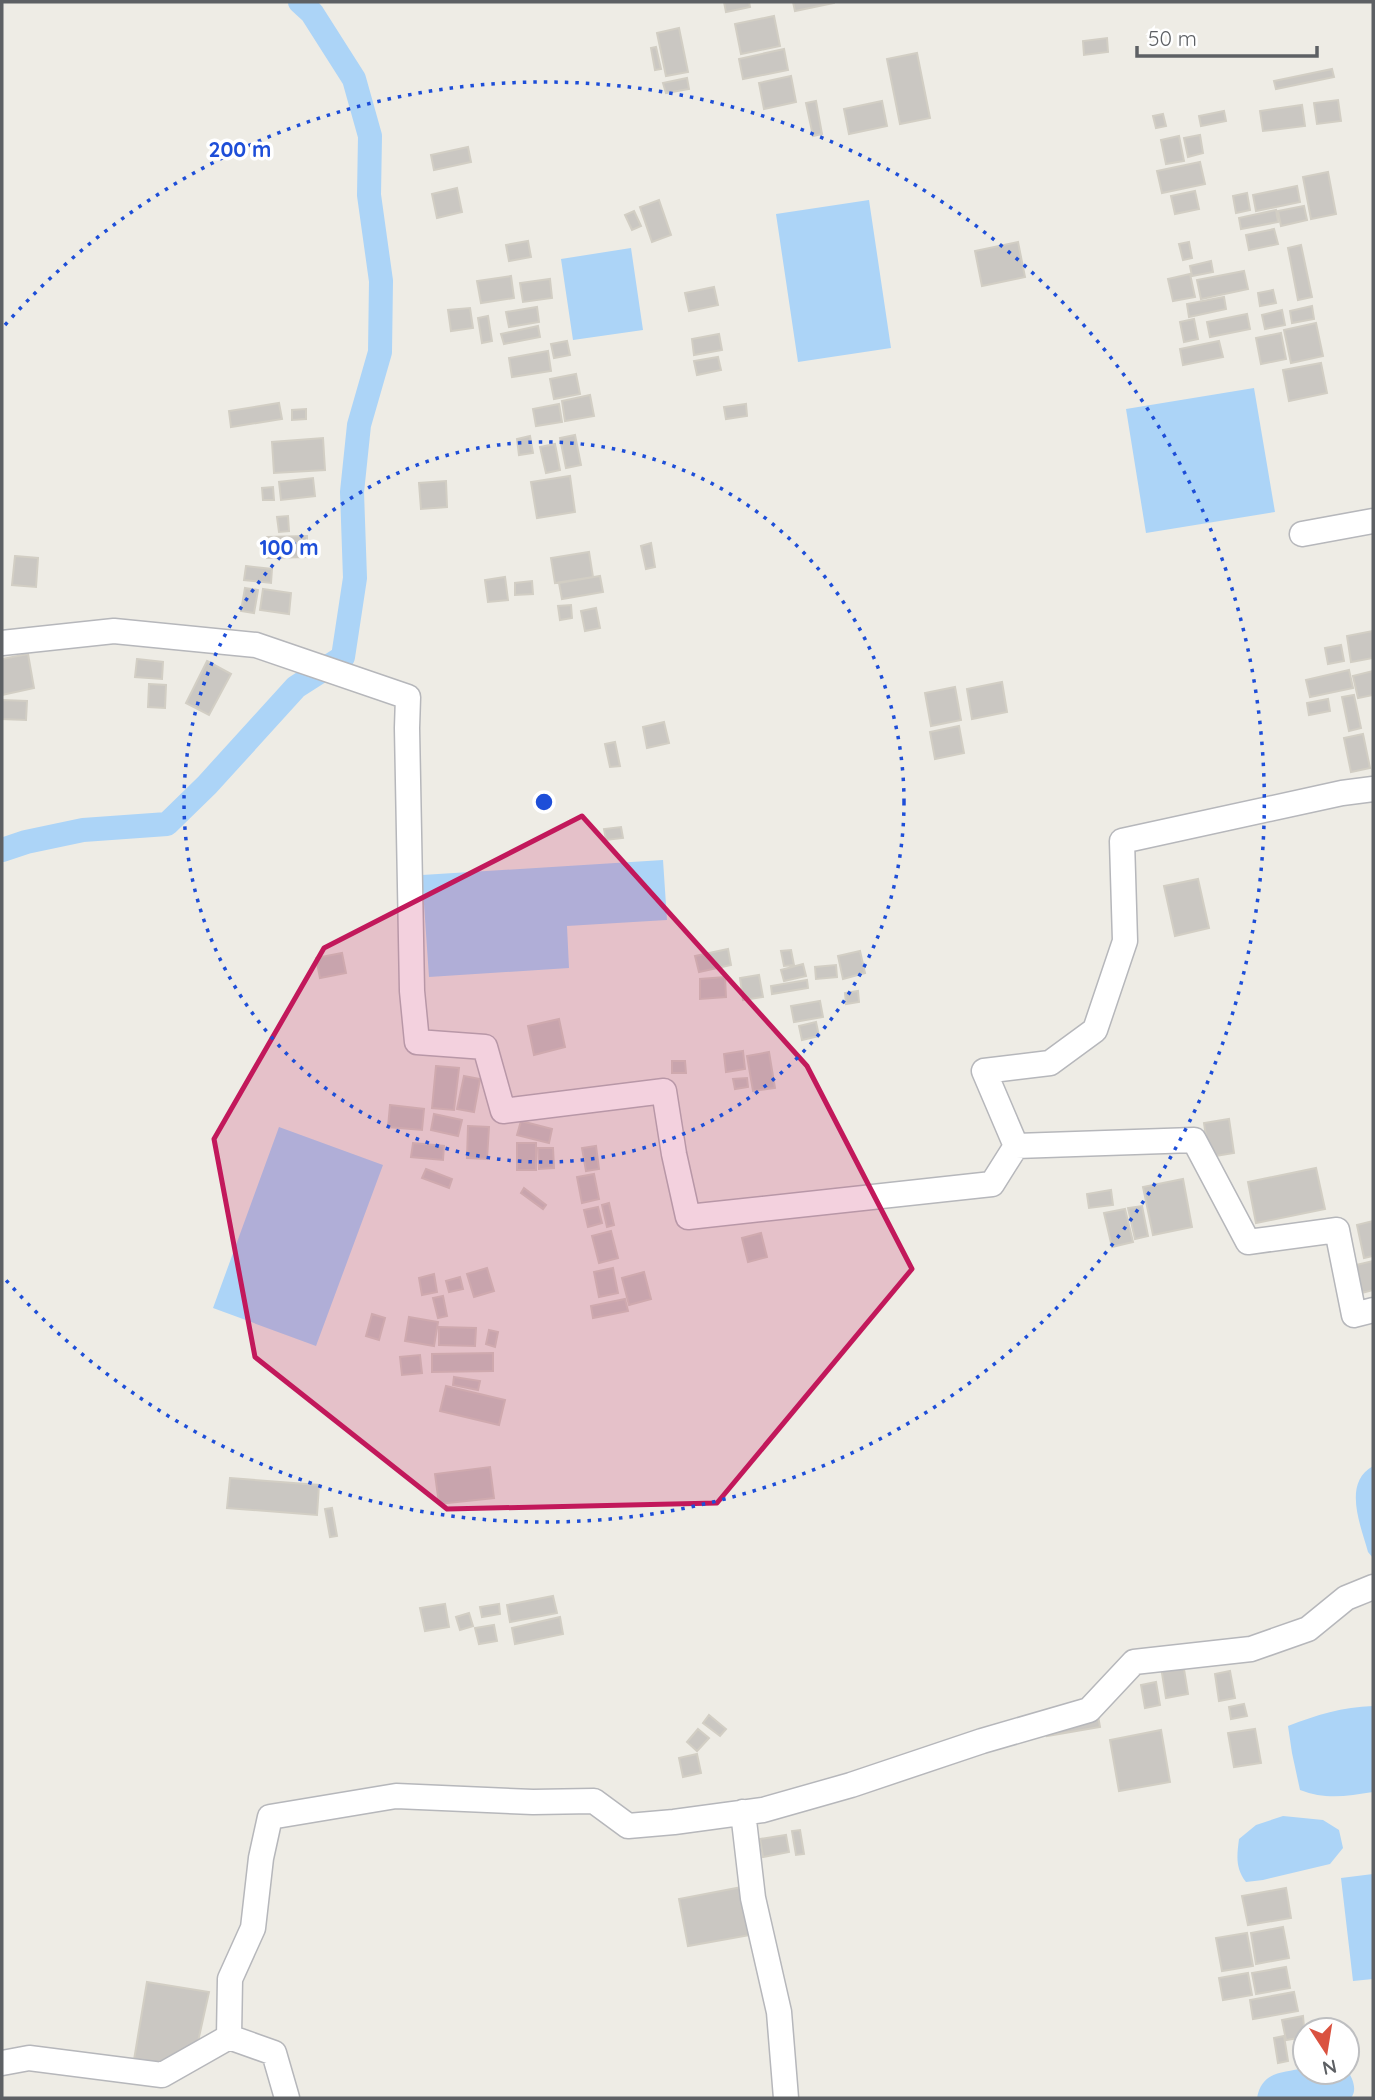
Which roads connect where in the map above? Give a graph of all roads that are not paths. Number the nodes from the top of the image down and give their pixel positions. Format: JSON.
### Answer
{"nodes":[{"id":1,"x":1373,"y":521,"type":"edge"},
{"id":2,"x":1302,"y":534,"type":"dead end"},
{"id":3,"x":2,"y":643,"type":"edge"},
{"id":4,"x":1373,"y":789,"type":"edge"},
{"id":5,"x":1016,"y":1146,"type":"junction"},
{"id":6,"x":1373,"y":1310,"type":"edge"},
{"id":7,"x":1373,"y":1587,"type":"edge"},
{"id":8,"x":743,"y":1812,"type":"junction"},
{"id":9,"x":229,"y":2038,"type":"junction"},
{"id":10,"x":2,"y":2063,"type":"edge"},
{"id":11,"x":287,"y":2098,"type":"edge"},
{"id":12,"x":786,"y":2098,"type":"edge"}],
"edges":[{"from":1,"to":2,"type":"street"},
{"from":3,"to":5,"type":"street"},
{"from":4,"to":5,"type":"street"},
{"from":5,"to":6,"type":"street"},
{"from":7,"to":8,"type":"street"},
{"from":8,"to":9,"type":"street"},
{"from":8,"to":12,"type":"street"},
{"from":9,"to":10,"type":"street"},
{"from":9,"to":11,"type":"street"}]}
